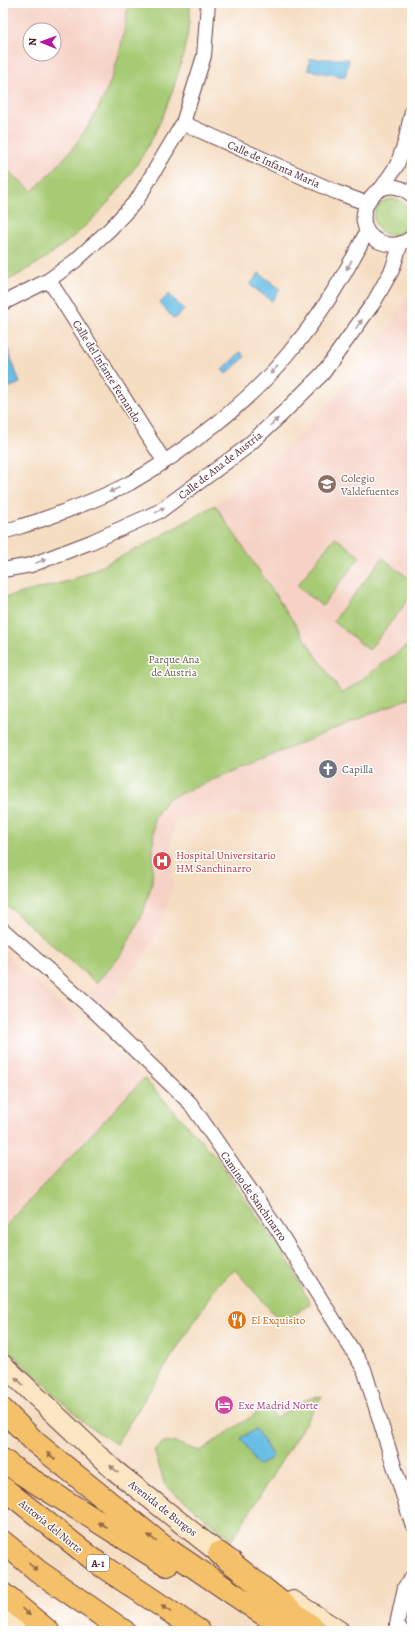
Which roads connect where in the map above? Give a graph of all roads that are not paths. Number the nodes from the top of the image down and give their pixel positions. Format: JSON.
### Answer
{"nodes":[{"id":1,"x":208,"y":3,"type":"edge"},
{"id":2,"x":412,"y":110,"type":"edge"},
{"id":3,"x":183,"y":123,"type":"junction"},
{"id":4,"x":382,"y":189,"type":"junction"},
{"id":5,"x":412,"y":195,"type":"edge"},
{"id":6,"x":366,"y":203,"type":"junction"},
{"id":7,"x":367,"y":230,"type":"junction"},
{"id":8,"x":406,"y":240,"type":"edge"},
{"id":9,"x":49,"y":280,"type":"junction"},
{"id":10,"x":3,"y":303,"type":"edge"},
{"id":11,"x":164,"y":461,"type":"junction"},
{"id":12,"x":3,"y":532,"type":"edge"},
{"id":13,"x":3,"y":570,"type":"edge"},
{"id":14,"x":3,"y":930,"type":"edge"},
{"id":15,"x":3,"y":1365,"type":"edge"},
{"id":16,"x":3,"y":1410,"type":"edge"},
{"id":17,"x":3,"y":1460,"type":"edge"},
{"id":18,"x":3,"y":1488,"type":"edge"},
{"id":19,"x":412,"y":1524,"type":"edge"},
{"id":20,"x":3,"y":1542,"type":"edge"},
{"id":21,"x":219,"y":1553,"type":"junction"},
{"id":22,"x":412,"y":1577,"type":"edge"},
{"id":23,"x":3,"y":1594,"type":"edge"},
{"id":24,"x":3,"y":1617,"type":"edge"},
{"id":25,"x":24,"y":1631,"type":"edge"},
{"id":26,"x":48,"y":1631,"type":"edge"},
{"id":27,"x":124,"y":1631,"type":"edge"},
{"id":28,"x":199,"y":1631,"type":"edge"},
{"id":29,"x":280,"y":1631,"type":"edge"},
{"id":30,"x":288,"y":1631,"type":"edge"},
{"id":31,"x":317,"y":1631,"type":"edge"},
{"id":32,"x":339,"y":1631,"type":"edge"},
{"id":33,"x":402,"y":1631,"type":"edge"}],
"edges":[{"from":1,"to":3,"type":"street"},
{"from":2,"to":4,"type":"street"},
{"from":3,"to":6,"type":"street","name":"Calle de Infanta María"},
{"from":3,"to":9,"type":"street"},
{"from":4,"to":5,"type":"street"},
{"from":4,"to":6,"type":"street"},
{"from":6,"to":7,"type":"street"},
{"from":7,"to":8,"type":"street"},
{"from":7,"to":11,"type":"street","one_way":true},
{"from":13,"to":8,"type":"street","name":"Calle de Ana de Austria","one_way":true},
{"from":9,"to":10,"type":"street"},
{"from":9,"to":11,"type":"street","name":"Calle del Infante Fernando"},
{"from":11,"to":12,"type":"street","one_way":true},
{"from":14,"to":19,"type":"street","name":"Camino de Sanchinarro"},
{"from":21,"to":15,"type":"street","name":"Avenida de Burgos","one_way":true},
{"from":30,"to":16,"type":"highway","one_way":true},
{"from":29,"to":17,"type":"highway","one_way":true},
{"from":28,"to":18,"type":"highway","name":"Autovía del Norte","number":"A-1","one_way":true},
{"from":20,"to":27,"type":"highway","one_way":true},
{"from":21,"to":31,"type":"highway"},
{"from":21,"to":32,"type":"street","name":"Avenida de Burgos"},
{"from":22,"to":33,"type":"street"},
{"from":23,"to":26,"type":"highway","one_way":true},
{"from":24,"to":25,"type":"street"}]}
